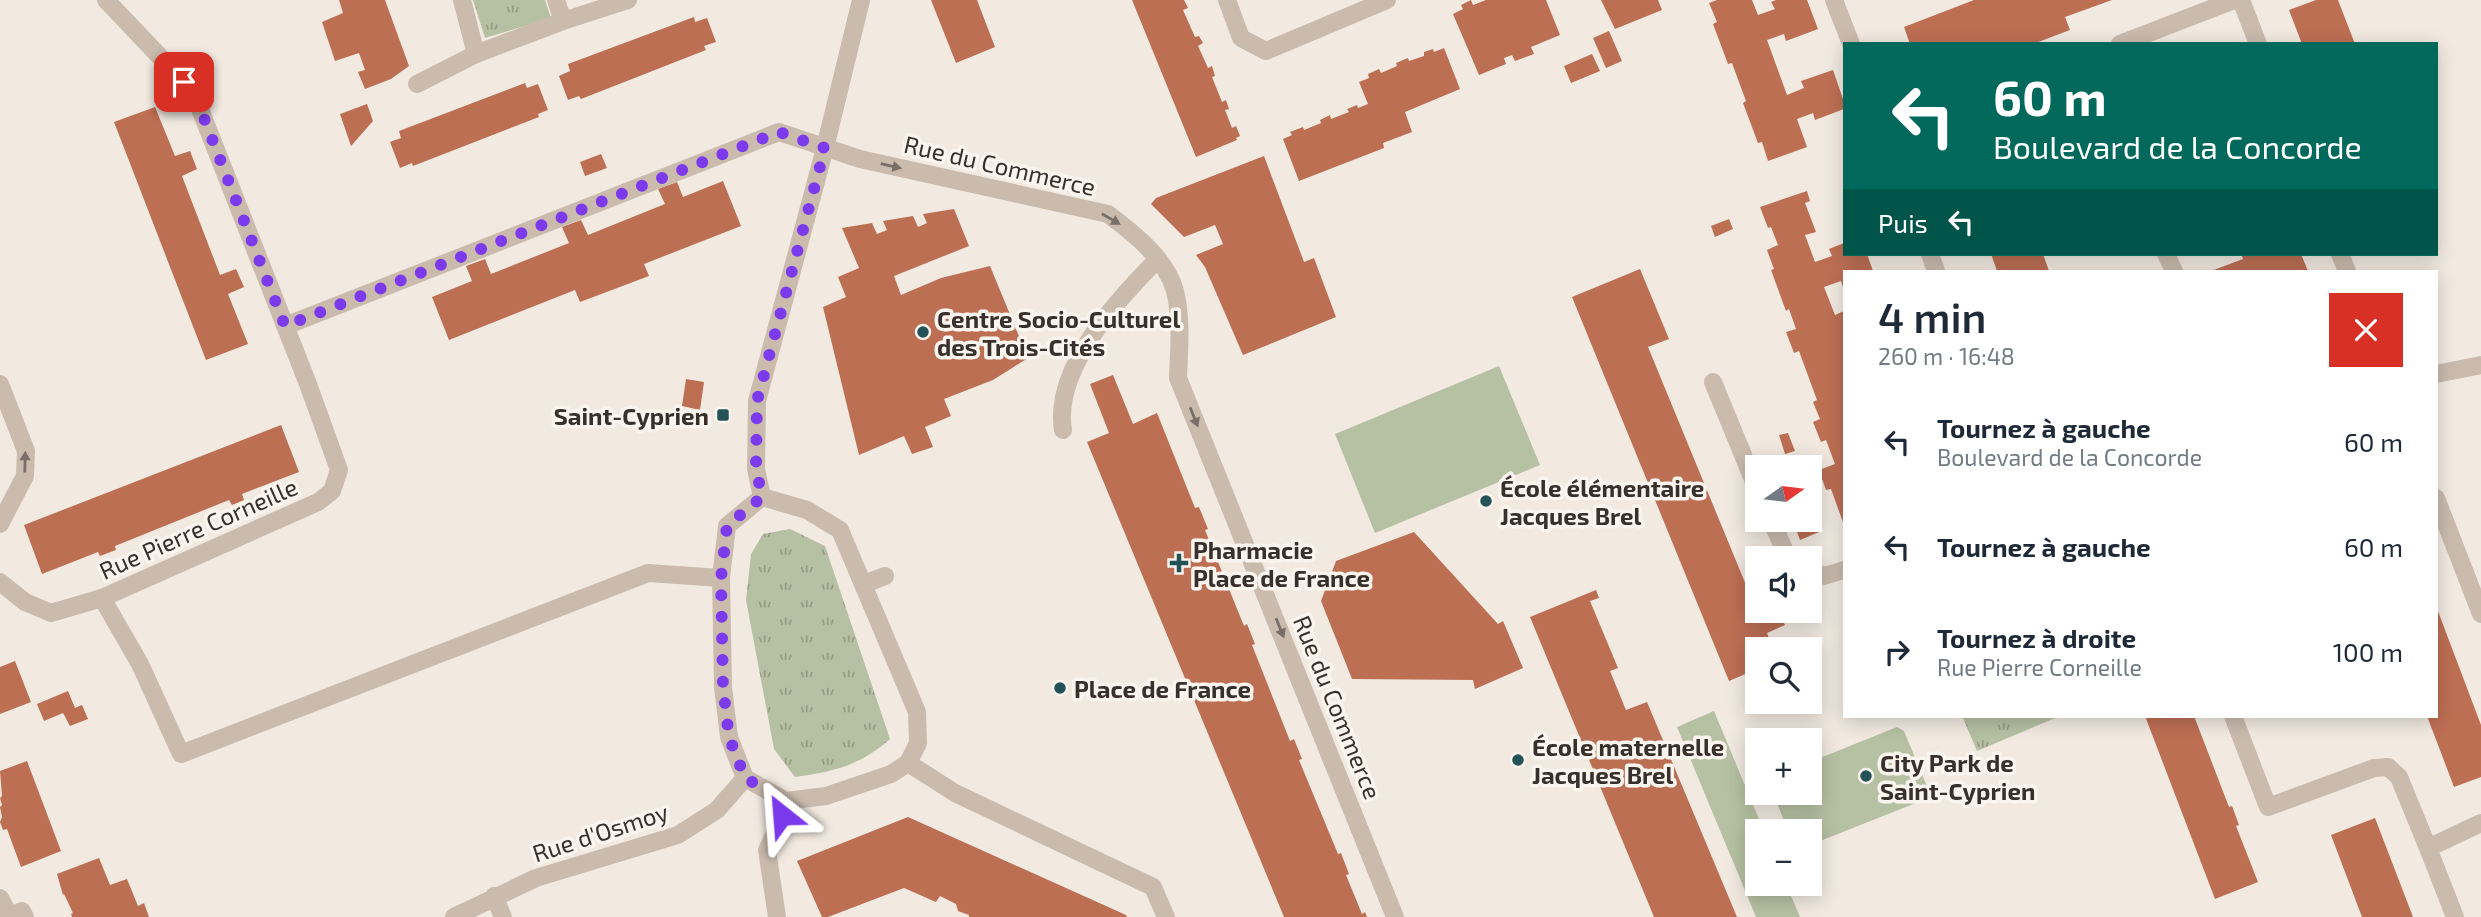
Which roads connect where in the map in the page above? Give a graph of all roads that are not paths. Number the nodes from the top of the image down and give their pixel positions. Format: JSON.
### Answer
{"nodes":[{"id":1,"x":106,"y":0,"type":"edge"},
{"id":2,"x":462,"y":0,"type":"edge"},
{"id":3,"x":556,"y":0,"type":"edge"},
{"id":4,"x":628,"y":0,"type":"edge"},
{"id":5,"x":862,"y":0,"type":"edge"},
{"id":6,"x":1227,"y":0,"type":"edge"},
{"id":7,"x":1387,"y":0,"type":"edge"},
{"id":8,"x":1834,"y":0,"type":"edge"},
{"id":9,"x":2234,"y":0,"type":"edge"},
{"id":10,"x":2241,"y":0,"type":"edge"},
{"id":11,"x":1351,"y":7,"type":"edge"},
{"id":12,"x":563,"y":21,"type":"junction"},
{"id":13,"x":1850,"y":42,"type":"edge"},
{"id":14,"x":2125,"y":42,"type":"edge"},
{"id":15,"x":2257,"y":42,"type":"edge"},
{"id":16,"x":476,"y":54,"type":"junction"},
{"id":17,"x":417,"y":84,"type":"dead end"},
{"id":18,"x":825,"y":148,"type":"junction"},
{"id":19,"x":1157,"y":260,"type":"junction"},
{"id":20,"x":285,"y":326,"type":"junction"},
{"id":21,"x":2481,"y":365,"type":"edge"},
{"id":22,"x":2438,"y":374,"type":"edge"},
{"id":23,"x":1713,"y":382,"type":"dead end"},
{"id":24,"x":0,"y":384,"type":"edge"},
{"id":25,"x":1063,"y":430,"type":"dead end"},
{"id":26,"x":1745,"y":460,"type":"edge"},
{"id":27,"x":762,"y":497,"type":"junction"},
{"id":28,"x":2438,"y":503,"type":"edge"},
{"id":29,"x":0,"y":524,"type":"edge"},
{"id":30,"x":1843,"y":570,"type":"edge"},
{"id":31,"x":1822,"y":575,"type":"edge"},
{"id":32,"x":885,"y":576,"type":"dead end"},
{"id":33,"x":721,"y":578,"type":"junction"},
{"id":34,"x":0,"y":582,"type":"edge"},
{"id":35,"x":864,"y":584,"type":"junction"},
{"id":36,"x":102,"y":598,"type":"junction"},
{"id":37,"x":2481,"y":614,"type":"edge"},
{"id":38,"x":2235,"y":718,"type":"edge"},
{"id":39,"x":908,"y":763,"type":"junction"},
{"id":40,"x":745,"y":778,"type":"junction"},
{"id":41,"x":786,"y":801,"type":"junction"},
{"id":42,"x":2481,"y":823,"type":"edge"},
{"id":43,"x":2428,"y":848,"type":"junction"},
{"id":44,"x":494,"y":896,"type":"junction"},
{"id":45,"x":0,"y":898,"type":"edge"},
{"id":46,"x":777,"y":916,"type":"edge"},
{"id":47,"x":9,"y":917,"type":"edge"},
{"id":48,"x":25,"y":917,"type":"edge"},
{"id":49,"x":454,"y":917,"type":"edge"},
{"id":50,"x":503,"y":917,"type":"edge"},
{"id":51,"x":1166,"y":917,"type":"edge"},
{"id":52,"x":1395,"y":917,"type":"edge"},
{"id":53,"x":2455,"y":917,"type":"edge"}],
"edges":[{"from":1,"to":20,"type":"street","name":"Rue Pierre Corneille"},
{"from":2,"to":16,"type":"street"},
{"from":3,"to":12,"type":"street"},
{"from":4,"to":12,"type":"street"},
{"from":5,"to":18,"type":"street"},
{"from":6,"to":11,"type":"street"},
{"from":7,"to":11,"type":"street"},
{"from":8,"to":13,"type":"street"},
{"from":9,"to":14,"type":"street"},
{"from":10,"to":15,"type":"street"},
{"from":12,"to":16,"type":"street"},
{"from":16,"to":17,"type":"street"},
{"from":18,"to":19,"type":"street","name":"Rue du Commerce","one_way":true},
{"from":18,"to":20,"type":"street","name":"Rue du Commerce"},
{"from":18,"to":27,"type":"street"},
{"from":19,"to":25,"type":"street"},
{"from":19,"to":52,"type":"street","name":"Rue du Commerce","one_way":true},
{"from":20,"to":36,"type":"street","name":"Rue Pierre Corneille"},
{"from":21,"to":22,"type":"street"},
{"from":23,"to":26,"type":"street"},
{"from":29,"to":24,"type":"street","one_way":true},
{"from":27,"to":33,"type":"street"},
{"from":27,"to":35,"type":"street"},
{"from":28,"to":37,"type":"street"},
{"from":30,"to":31,"type":"street"},
{"from":32,"to":35,"type":"street"},
{"from":33,"to":36,"type":"street"},
{"from":33,"to":40,"type":"street"},
{"from":34,"to":36,"type":"street","name":"Rue Pierre Corneille"},
{"from":35,"to":39,"type":"street"},
{"from":38,"to":43,"type":"street"},
{"from":39,"to":41,"type":"street"},
{"from":39,"to":51,"type":"street"},
{"from":40,"to":41,"type":"street"},
{"from":40,"to":44,"type":"street","name":"Rue d'Osmoy"},
{"from":41,"to":46,"type":"street"},
{"from":42,"to":43,"type":"street"},
{"from":43,"to":53,"type":"street"},
{"from":44,"to":49,"type":"street","name":"Rue d'Osmoy"},
{"from":44,"to":50,"type":"street"},
{"from":45,"to":47,"type":"street"},
{"from":47,"to":48,"type":"street"}]}
